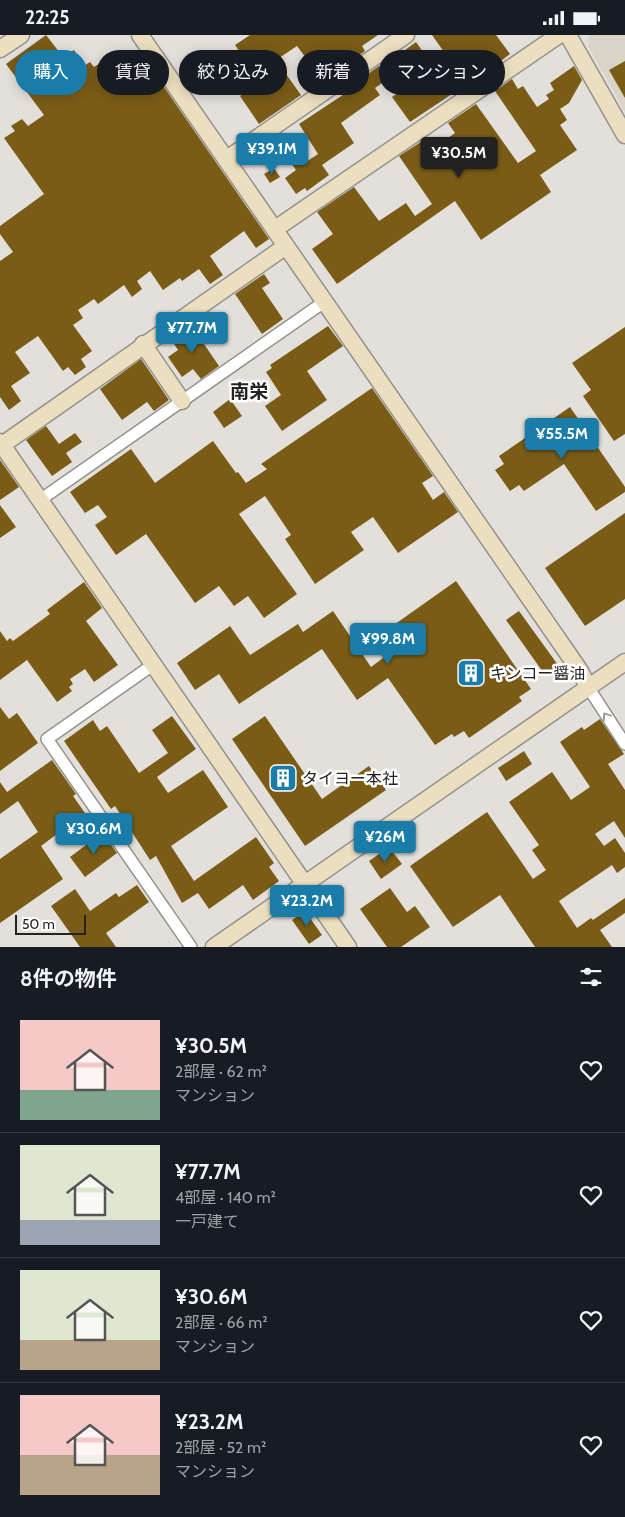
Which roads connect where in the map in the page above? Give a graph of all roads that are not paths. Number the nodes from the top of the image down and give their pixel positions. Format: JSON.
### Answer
{"nodes":[{"id":1,"x":21,"y":35,"type":"edge"},
{"id":2,"x":140,"y":35,"type":"edge"},
{"id":3,"x":406,"y":35,"type":"edge"},
{"id":4,"x":568,"y":36,"type":"edge"},
{"id":5,"x":0,"y":49,"type":"edge"},
{"id":6,"x":625,"y":135,"type":"edge"},
{"id":7,"x":226,"y":159,"type":"junction"},
{"id":8,"x":275,"y":229,"type":"junction"},
{"id":9,"x":286,"y":246,"type":"junction"},
{"id":10,"x":324,"y":302,"type":"junction"},
{"id":11,"x":143,"y":345,"type":"junction"},
{"id":12,"x":182,"y":401,"type":"junction"},
{"id":13,"x":1,"y":443,"type":"edge"},
{"id":14,"x":40,"y":500,"type":"junction"},
{"id":15,"x":625,"y":662,"type":"edge"},
{"id":16,"x":154,"y":664,"type":"junction"},
{"id":17,"x":588,"y":687,"type":"junction"},
{"id":18,"x":625,"y":744,"type":"edge"},
{"id":19,"x":304,"y":884,"type":"junction"},
{"id":20,"x":191,"y":947,"type":"edge"},
{"id":21,"x":214,"y":947,"type":"edge"},
{"id":22,"x":348,"y":947,"type":"edge"}],
"edges":[{"from":1,"to":5,"type":"street"},
{"from":2,"to":7,"type":"street"},
{"from":3,"to":7,"type":"street"},
{"from":4,"to":6,"type":"street"},
{"from":4,"to":8,"type":"street"},
{"from":7,"to":8,"type":"street"},
{"from":8,"to":9,"type":"street"},
{"from":9,"to":10,"type":"street"},
{"from":9,"to":11,"type":"street"},
{"from":10,"to":12,"type":"street"},
{"from":10,"to":17,"type":"street"},
{"from":11,"to":12,"type":"street"},
{"from":11,"to":13,"type":"street"},
{"from":12,"to":14,"type":"street"},
{"from":13,"to":14,"type":"street"},
{"from":14,"to":16,"type":"street"},
{"from":15,"to":17,"type":"street"},
{"from":16,"to":19,"type":"street"},
{"from":16,"to":20,"type":"street"},
{"from":18,"to":17,"type":"street","one_way":true},
{"from":17,"to":19,"type":"street"},
{"from":19,"to":21,"type":"street"},
{"from":19,"to":22,"type":"street"}]}
